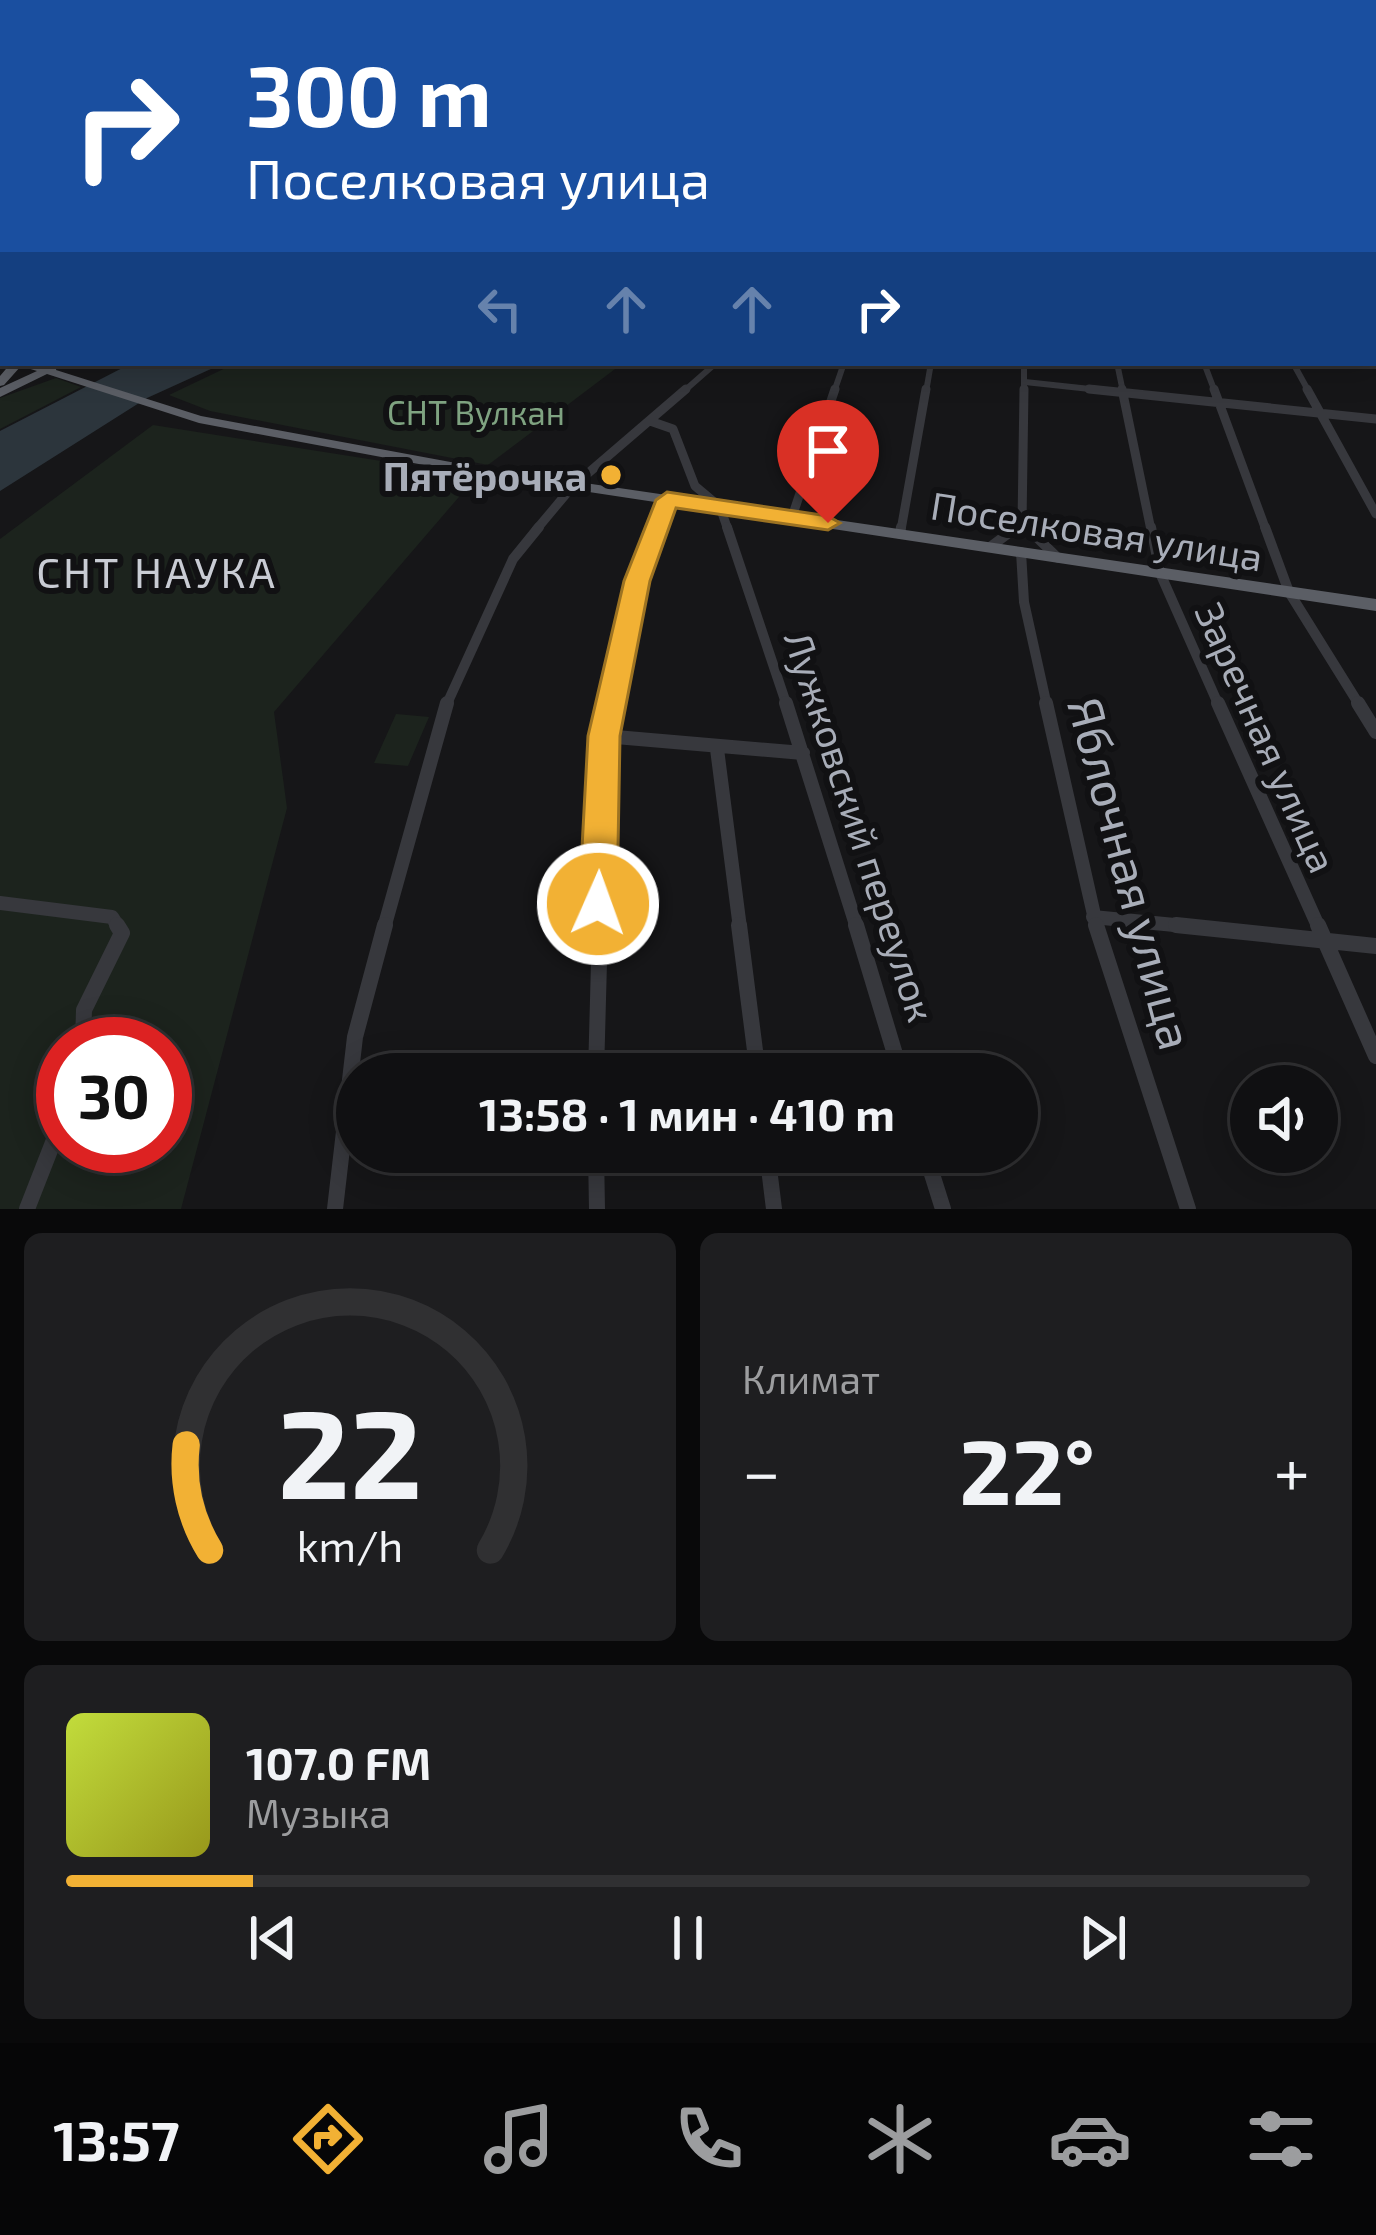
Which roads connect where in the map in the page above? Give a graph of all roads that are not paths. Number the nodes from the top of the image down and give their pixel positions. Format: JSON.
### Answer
{"nodes":[{"id":1,"x":713,"y":366,"type":"edge"},
{"id":2,"x":843,"y":366,"type":"edge"},
{"id":3,"x":930,"y":366,"type":"edge"},
{"id":4,"x":1024,"y":366,"type":"edge"},
{"id":5,"x":1118,"y":366,"type":"edge"},
{"id":6,"x":1205,"y":366,"type":"edge"},
{"id":7,"x":1295,"y":366,"type":"edge"},
{"id":8,"x":60,"y":369,"type":"edge"},
{"id":9,"x":1025,"y":382,"type":"junction"},
{"id":10,"x":7,"y":385,"type":"edge"},
{"id":11,"x":1123,"y":392,"type":"junction"},
{"id":12,"x":0,"y":393,"type":"edge"},
{"id":13,"x":1219,"y":401,"type":"junction"},
{"id":14,"x":1320,"y":413,"type":"junction"},
{"id":15,"x":1376,"y":419,"type":"edge"},
{"id":16,"x":650,"y":421,"type":"junction"},
{"id":17,"x":572,"y":487,"type":"junction"},
{"id":18,"x":667,"y":500,"type":"junction"},
{"id":19,"x":720,"y":507,"type":"junction"},
{"id":20,"x":1376,"y":514,"type":"edge"},
{"id":21,"x":792,"y":518,"type":"junction"},
{"id":22,"x":1022,"y":524,"type":"junction"},
{"id":23,"x":900,"y":534,"type":"junction"},
{"id":24,"x":989,"y":547,"type":"junction"},
{"id":25,"x":1021,"y":552,"type":"junction"},
{"id":26,"x":1058,"y":557,"type":"junction"},
{"id":27,"x":1160,"y":573,"type":"junction"},
{"id":28,"x":1289,"y":592,"type":"junction"},
{"id":29,"x":1376,"y":605,"type":"edge"},
{"id":30,"x":1376,"y":732,"type":"edge"},
{"id":31,"x":604,"y":736,"type":"junction"},
{"id":32,"x":717,"y":748,"type":"junction"},
{"id":33,"x":803,"y":752,"type":"junction"},
{"id":34,"x":0,"y":903,"type":"edge"},
{"id":35,"x":1093,"y":917,"type":"junction"},
{"id":36,"x":1325,"y":942,"type":"junction"},
{"id":37,"x":1376,"y":946,"type":"edge"},
{"id":38,"x":84,"y":1017,"type":"edge"},
{"id":39,"x":596,"y":1053,"type":"edge"},
{"id":40,"x":755,"y":1053,"type":"edge"},
{"id":41,"x":895,"y":1053,"type":"edge"},
{"id":42,"x":1376,"y":1056,"type":"edge"},
{"id":43,"x":41,"y":1173,"type":"edge"},
{"id":44,"x":596,"y":1173,"type":"edge"},
{"id":45,"x":770,"y":1173,"type":"edge"},
{"id":46,"x":932,"y":1173,"type":"edge"},
{"id":47,"x":27,"y":1209,"type":"edge"},
{"id":48,"x":335,"y":1209,"type":"edge"},
{"id":49,"x":597,"y":1209,"type":"edge"},
{"id":50,"x":774,"y":1209,"type":"edge"},
{"id":51,"x":943,"y":1209,"type":"edge"},
{"id":52,"x":1188,"y":1209,"type":"edge"}],
"edges":[{"from":1,"to":16,"type":"street"},
{"from":2,"to":21,"type":"street"},
{"from":3,"to":23,"type":"street"},
{"from":4,"to":9,"type":"street"},
{"from":5,"to":11,"type":"street","name":"Заречная улица"},
{"from":6,"to":13,"type":"street"},
{"from":7,"to":14,"type":"street"},
{"from":8,"to":10,"type":"highway"},
{"from":8,"to":17,"type":"highway","name":"Поселковая улица"},
{"from":9,"to":11,"type":"street"},
{"from":9,"to":22,"type":"street"},
{"from":10,"to":12,"type":"highway"},
{"from":11,"to":13,"type":"street"},
{"from":11,"to":27,"type":"street","name":"Заречная улица"},
{"from":13,"to":14,"type":"street"},
{"from":13,"to":28,"type":"street"},
{"from":14,"to":15,"type":"street"},
{"from":14,"to":20,"type":"street"},
{"from":16,"to":17,"type":"street"},
{"from":16,"to":19,"type":"street","name":"Лужковский переулок"},
{"from":17,"to":18,"type":"highway","name":"Поселковая улица"},
{"from":17,"to":48,"type":"street"},
{"from":18,"to":19,"type":"highway","name":"Поселковая улица"},
{"from":18,"to":31,"type":"street"},
{"from":19,"to":21,"type":"highway","name":"Поселковая улица"},
{"from":19,"to":33,"type":"street","name":"Лужковский переулок"},
{"from":21,"to":23,"type":"highway","name":"Поселковая улица"},
{"from":22,"to":24,"type":"street"},
{"from":22,"to":26,"type":"street"},
{"from":23,"to":24,"type":"highway","name":"Поселковая улица"},
{"from":24,"to":25,"type":"highway","name":"Поселковая улица"},
{"from":25,"to":26,"type":"highway","name":"Поселковая улица"},
{"from":25,"to":35,"type":"street","name":"Яблочная улица"},
{"from":26,"to":27,"type":"highway","name":"Поселковая улица"},
{"from":27,"to":28,"type":"highway","name":"Поселковая улица"},
{"from":27,"to":36,"type":"street","name":"Заречная улица"},
{"from":28,"to":29,"type":"highway","name":"Поселковая улица"},
{"from":28,"to":30,"type":"street"},
{"from":31,"to":32,"type":"street"},
{"from":31,"to":39,"type":"street"},
{"from":32,"to":33,"type":"street"},
{"from":32,"to":40,"type":"street"},
{"from":33,"to":41,"type":"street","name":"Лужковский переулок"},
{"from":34,"to":38,"type":"street"},
{"from":35,"to":36,"type":"street"},
{"from":35,"to":52,"type":"street","name":"Яблочная улица"},
{"from":36,"to":37,"type":"street"},
{"from":36,"to":42,"type":"street","name":"Заречная улица"},
{"from":43,"to":47,"type":"street"},
{"from":44,"to":49,"type":"street"},
{"from":45,"to":50,"type":"street"},
{"from":46,"to":51,"type":"street"}]}
